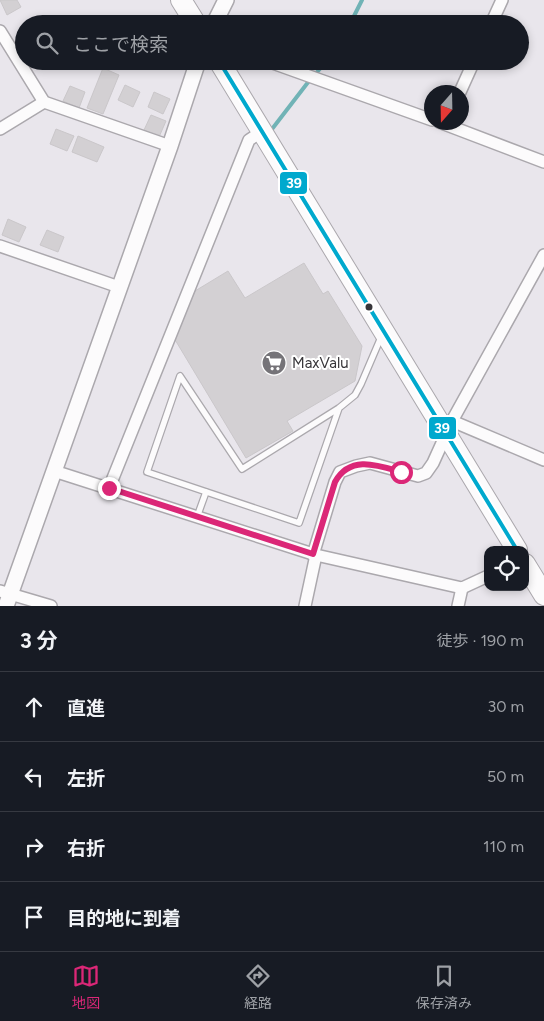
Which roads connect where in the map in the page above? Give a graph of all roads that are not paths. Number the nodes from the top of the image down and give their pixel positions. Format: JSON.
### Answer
{"nodes":[{"id":1,"x":181,"y":0,"type":"edge"},
{"id":2,"x":226,"y":0,"type":"edge"},
{"id":3,"x":502,"y":0,"type":"edge"},
{"id":4,"x":190,"y":15,"type":"edge"},
{"id":5,"x":218,"y":15,"type":"edge"},
{"id":6,"x":495,"y":15,"type":"edge"},
{"id":7,"x":0,"y":31,"type":"edge"},
{"id":8,"x":15,"y":55,"type":"edge"},
{"id":9,"x":24,"y":70,"type":"edge"},
{"id":10,"x":195,"y":70,"type":"edge"},
{"id":11,"x":224,"y":70,"type":"edge"},
{"id":12,"x":292,"y":70,"type":"edge"},
{"id":13,"x":470,"y":70,"type":"edge"},
{"id":14,"x":463,"y":85,"type":"edge"},
{"id":15,"x":44,"y":102,"type":"junction"},
{"id":16,"x":424,"y":117,"type":"edge"},
{"id":17,"x":0,"y":129,"type":"edge"},
{"id":18,"x":462,"y":130,"type":"edge"},
{"id":19,"x":263,"y":134,"type":"junction"},
{"id":20,"x":170,"y":146,"type":"junction"},
{"id":21,"x":544,"y":162,"type":"edge"},
{"id":22,"x":0,"y":246,"type":"edge"},
{"id":23,"x":544,"y":255,"type":"edge"},
{"id":24,"x":119,"y":287,"type":"junction"},
{"id":25,"x":384,"y":331,"type":"junction"},
{"id":26,"x":339,"y":408,"type":"junction"},
{"id":27,"x":449,"y":427,"type":"junction"},
{"id":28,"x":544,"y":460,"type":"edge"},
{"id":29,"x":54,"y":471,"type":"junction"},
{"id":30,"x":109,"y":488,"type":"junction"},
{"id":31,"x":206,"y":492,"type":"junction"},
{"id":32,"x":197,"y":517,"type":"junction"},
{"id":33,"x":515,"y":546,"type":"edge"},
{"id":34,"x":315,"y":555,"type":"junction"},
{"id":35,"x":529,"y":570,"type":"edge"},
{"id":36,"x":484,"y":578,"type":"edge"},
{"id":37,"x":462,"y":588,"type":"junction"},
{"id":38,"x":543,"y":590,"type":"edge"},
{"id":39,"x":5,"y":597,"type":"edge"},
{"id":40,"x":51,"y":606,"type":"edge"},
{"id":41,"x":305,"y":606,"type":"edge"},
{"id":42,"x":458,"y":606,"type":"edge"}],
"edges":[{"from":1,"to":4,"type":"highway"},
{"from":2,"to":5,"type":"street"},
{"from":3,"to":6,"type":"street"},
{"from":7,"to":8,"type":"street"},
{"from":9,"to":15,"type":"street"},
{"from":10,"to":20,"type":"street"},
{"from":11,"to":19,"type":"highway"},
{"from":12,"to":16,"type":"street"},
{"from":13,"to":14,"type":"street"},
{"from":15,"to":17,"type":"street"},
{"from":15,"to":20,"type":"street"},
{"from":18,"to":21,"type":"street"},
{"from":19,"to":25,"type":"highway"},
{"from":19,"to":30,"type":"street"},
{"from":20,"to":24,"type":"street"},
{"from":22,"to":24,"type":"street"},
{"from":23,"to":27,"type":"street"},
{"from":24,"to":29,"type":"street"},
{"from":25,"to":26,"type":"lane"},
{"from":25,"to":27,"type":"highway"},
{"from":26,"to":31,"type":"lane"},
{"from":26,"to":31,"type":"lane"},
{"from":27,"to":28,"type":"street"},
{"from":27,"to":33,"type":"highway"},
{"from":27,"to":34,"type":"street"},
{"from":29,"to":30,"type":"street"},
{"from":29,"to":39,"type":"street"},
{"from":30,"to":32,"type":"street"},
{"from":31,"to":32,"type":"lane"},
{"from":32,"to":34,"type":"street"},
{"from":34,"to":37,"type":"street"},
{"from":34,"to":41,"type":"street"},
{"from":35,"to":38,"type":"highway"},
{"from":36,"to":37,"type":"street"},
{"from":37,"to":42,"type":"street"},
{"from":39,"to":40,"type":"street"}]}
